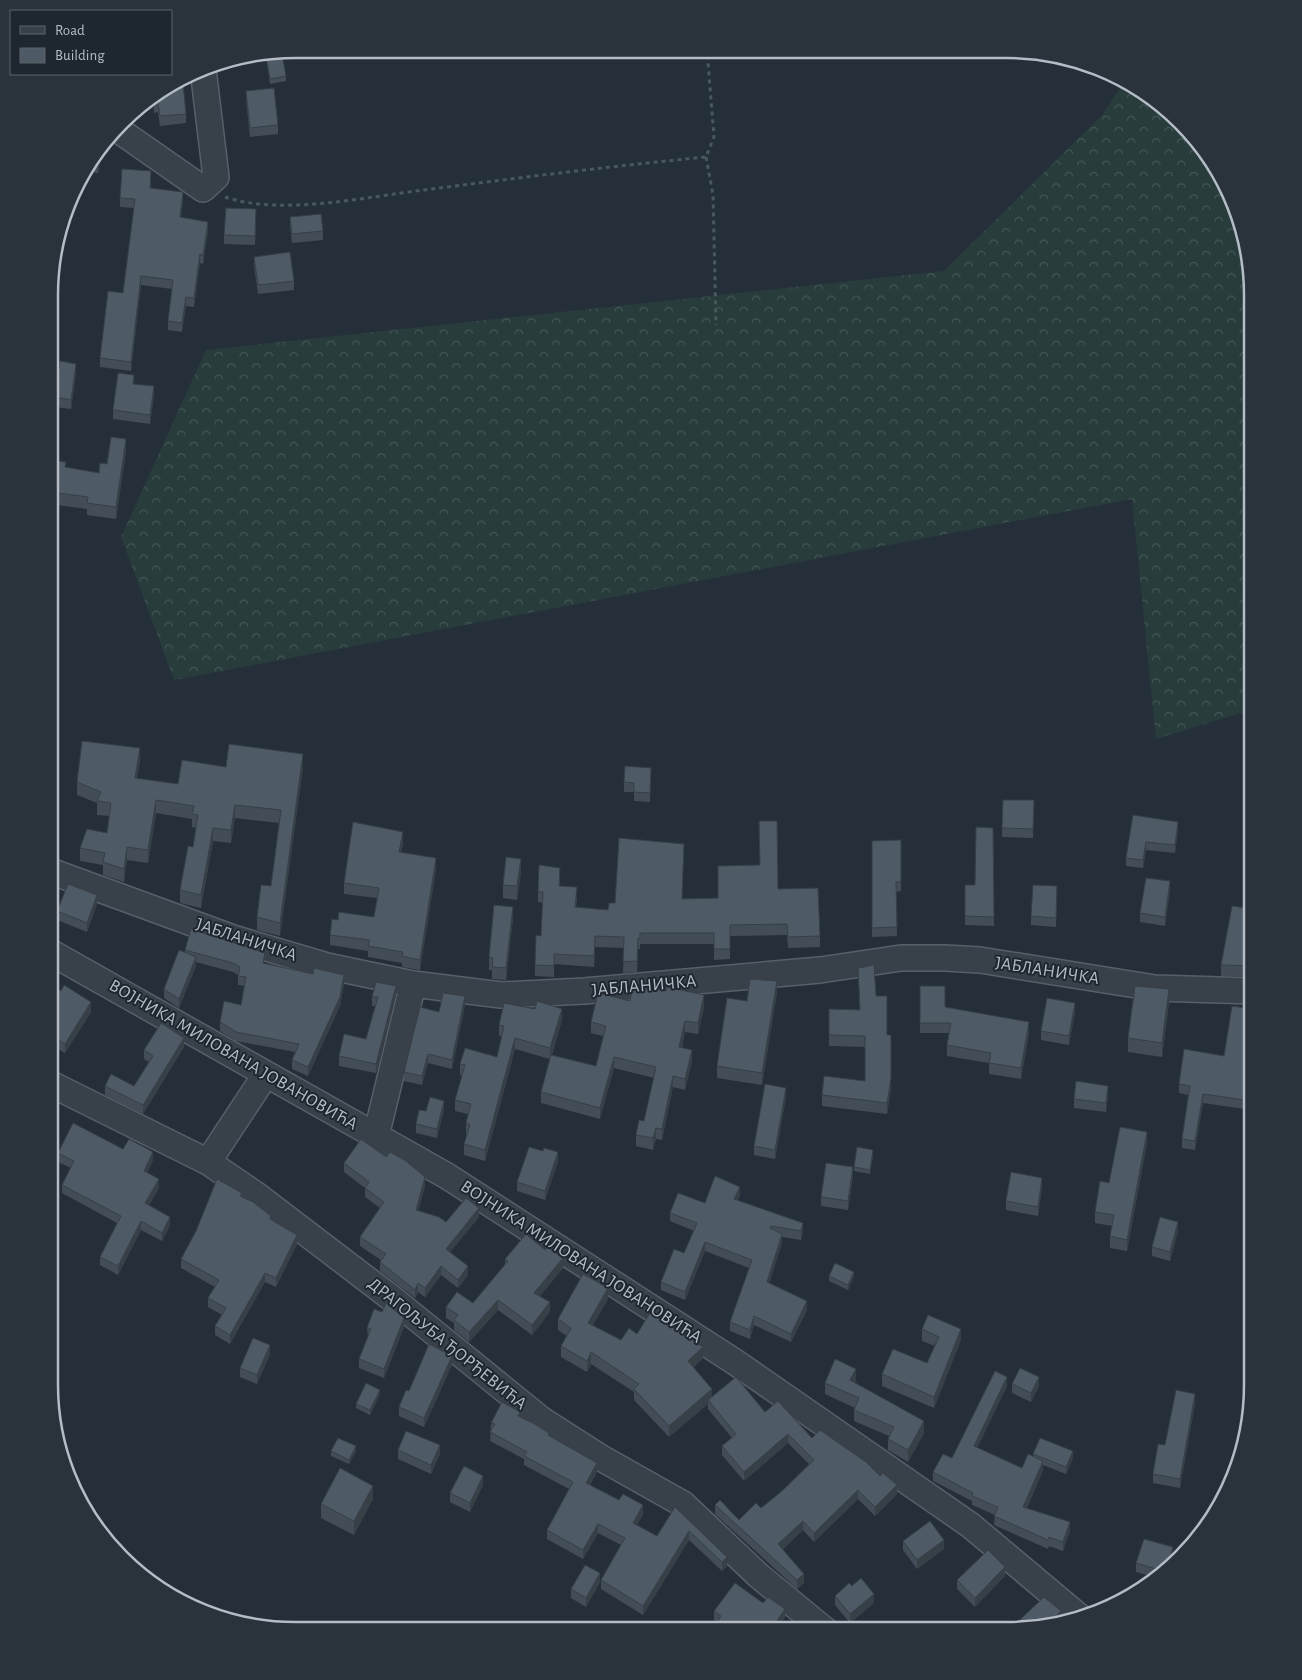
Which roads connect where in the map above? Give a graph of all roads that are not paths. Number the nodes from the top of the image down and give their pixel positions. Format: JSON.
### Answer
{"nodes":[{"id":1,"x":204,"y":76,"type":"edge"},
{"id":2,"x":122,"y":132,"type":"edge"},
{"id":3,"x":58,"y":874,"type":"edge"},
{"id":4,"x":58,"y":957,"type":"edge"},
{"id":5,"x":413,"y":984,"type":"junction"},
{"id":6,"x":1244,"y":991,"type":"edge"},
{"id":7,"x":266,"y":1074,"type":"junction"},
{"id":8,"x":58,"y":1087,"type":"edge"},
{"id":9,"x":376,"y":1136,"type":"junction"},
{"id":10,"x":208,"y":1162,"type":"junction"},
{"id":11,"x":1075,"y":1612,"type":"edge"},
{"id":12,"x":815,"y":1622,"type":"edge"}],
"edges":[{"from":1,"to":2,"type":"street"},
{"from":3,"to":5,"type":"street","name":"ЈАБЛАНИЧКА"},
{"from":4,"to":7,"type":"street","name":"ВОЈНИКА МИЛОВАНА ЈОВАНОВИЋА"},
{"from":5,"to":6,"type":"street","name":"ЈАБЛАНИЧКА"},
{"from":5,"to":9,"type":"street"},
{"from":7,"to":9,"type":"street","name":"ВОЈНИКА МИЛОВАНА ЈОВАНОВИЋА"},
{"from":7,"to":10,"type":"street"},
{"from":8,"to":10,"type":"street","name":"ДРАГОЉУБА ЂОРЂЕВИЋА"},
{"from":9,"to":11,"type":"street","name":"ВОЈНИКА МИЛОВАНА ЈОВАНОВИЋА"},
{"from":10,"to":12,"type":"street","name":"ДРАГОЉУБА ЂОРЂЕВИЋА"}]}
